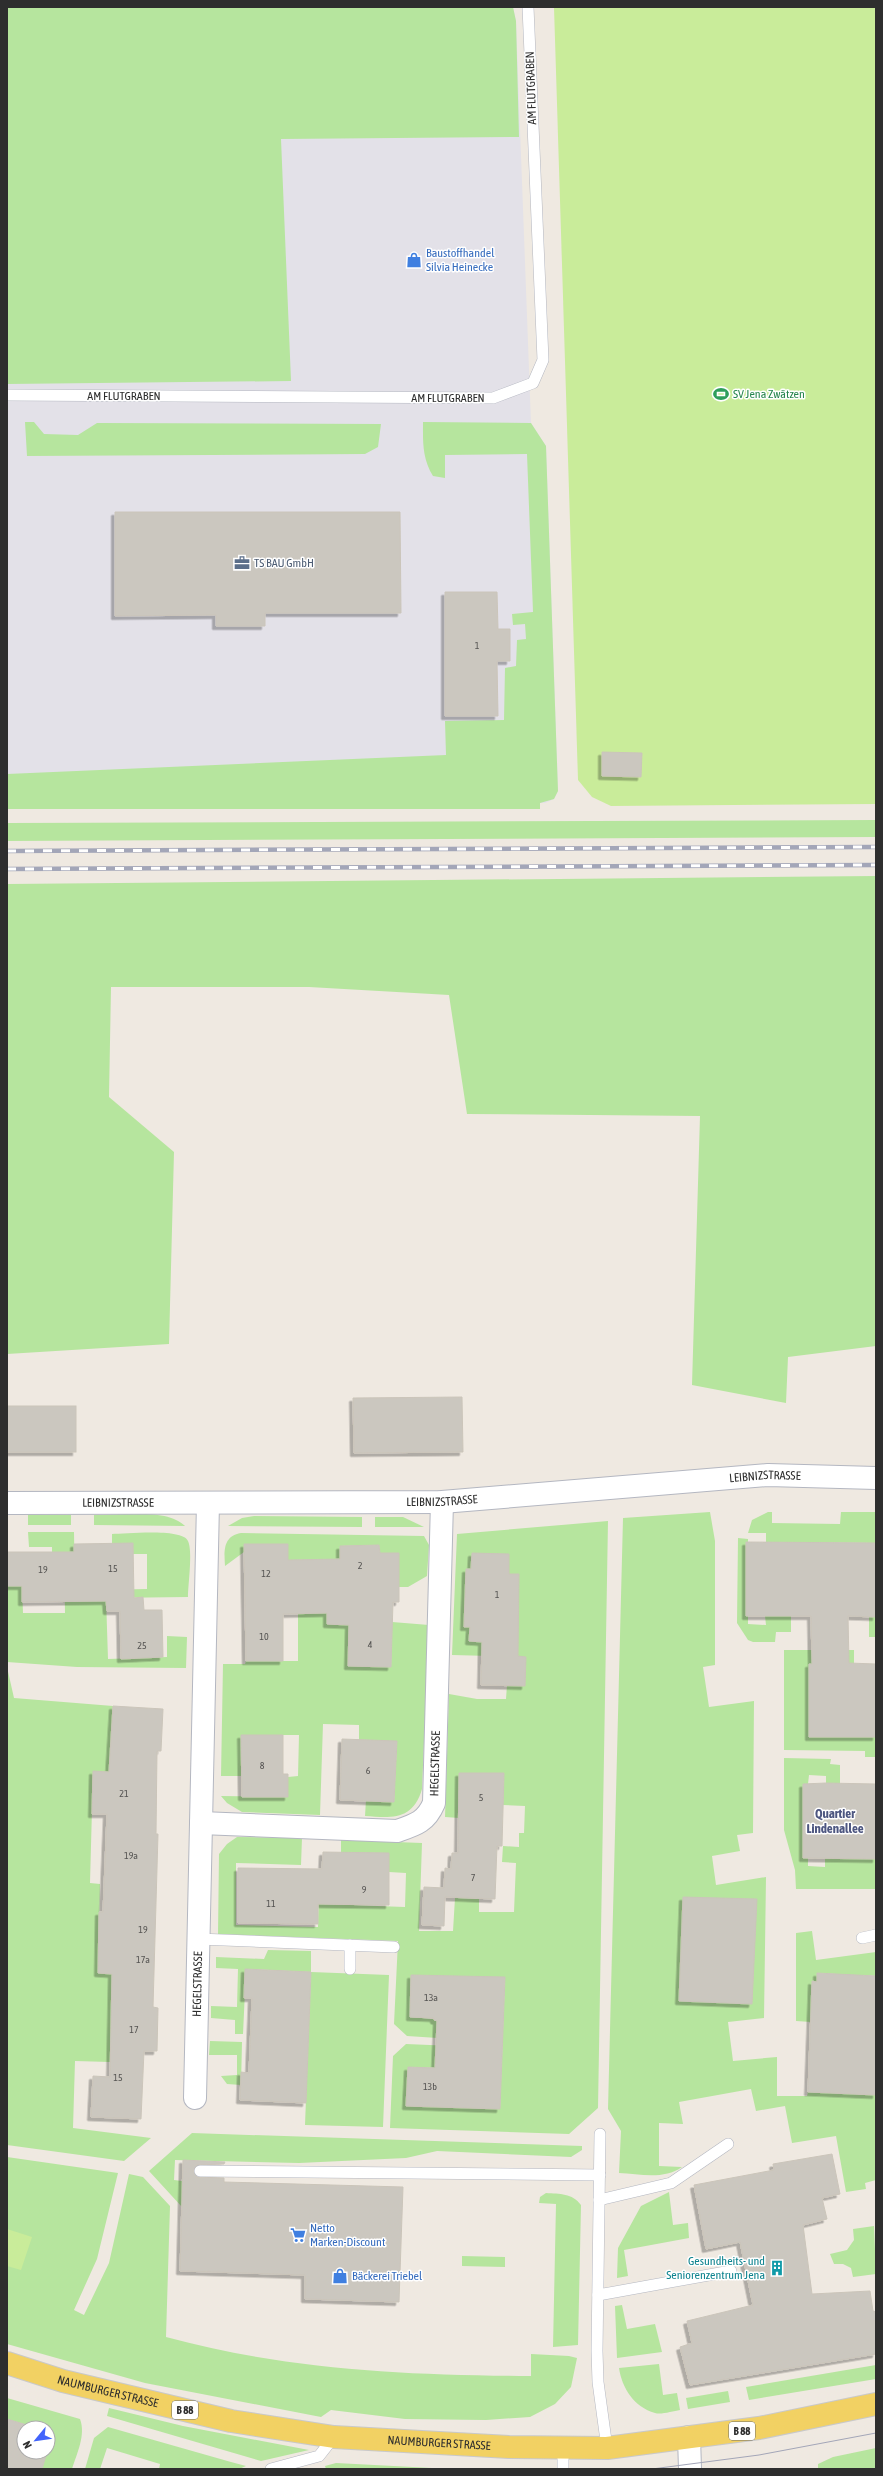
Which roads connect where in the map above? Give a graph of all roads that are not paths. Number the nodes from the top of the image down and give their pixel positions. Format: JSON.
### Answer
{"nodes":[{"id":1,"x":528,"y":7,"type":"edge"},
{"id":2,"x":7,"y":395,"type":"edge"},
{"id":3,"x":876,"y":1478,"type":"edge"},
{"id":4,"x":442,"y":1502,"type":"junction"},
{"id":5,"x":7,"y":1503,"type":"edge"},
{"id":6,"x":208,"y":1503,"type":"junction"},
{"id":7,"x":201,"y":1823,"type":"junction"},
{"id":8,"x":876,"y":1935,"type":"edge"},
{"id":9,"x":862,"y":1938,"type":"dead end"},
{"id":10,"x":198,"y":1939,"type":"junction"},
{"id":11,"x":350,"y":1945,"type":"junction"},
{"id":12,"x":394,"y":1947,"type":"dead end"},
{"id":13,"x":350,"y":1969,"type":"dead end"},
{"id":14,"x":195,"y":2098,"type":"dead end"},
{"id":15,"x":600,"y":2134,"type":"dead end"},
{"id":16,"x":728,"y":2144,"type":"dead end"},
{"id":17,"x":200,"y":2171,"type":"dead end"},
{"id":18,"x":600,"y":2175,"type":"junction"},
{"id":19,"x":599,"y":2200,"type":"junction"},
{"id":20,"x":731,"y":2271,"type":"dead end"},
{"id":21,"x":598,"y":2295,"type":"junction"},
{"id":22,"x":7,"y":2363,"type":"edge"},
{"id":23,"x":876,"y":2404,"type":"edge"},
{"id":24,"x":334,"y":2437,"type":"junction"},
{"id":25,"x":689,"y":2438,"type":"junction"},
{"id":26,"x":564,"y":2447,"type":"junction"},
{"id":27,"x":607,"y":2448,"type":"junction"},
{"id":28,"x":271,"y":2469,"type":"edge"},
{"id":29,"x":563,"y":2469,"type":"edge"},
{"id":30,"x":690,"y":2469,"type":"edge"}],
"edges":[{"from":1,"to":2,"type":"lane","name":"AM FLUTGRABEN"},
{"from":3,"to":4,"type":"street","name":"LEIBNIZSTRASSE"},
{"from":4,"to":6,"type":"street","name":"LEIBNIZSTRASSE"},
{"from":4,"to":7,"type":"street","name":"HEGELSTRASSE"},
{"from":5,"to":6,"type":"street","name":"LEIBNIZSTRASSE"},
{"from":6,"to":7,"type":"street","name":"HEGELSTRASSE"},
{"from":7,"to":10,"type":"street","name":"HEGELSTRASSE"},
{"from":8,"to":9,"type":"lane"},
{"from":10,"to":11,"type":"lane"},
{"from":10,"to":14,"type":"street","name":"HEGELSTRASSE"},
{"from":11,"to":12,"type":"lane"},
{"from":11,"to":13,"type":"lane"},
{"from":15,"to":18,"type":"lane"},
{"from":16,"to":19,"type":"lane"},
{"from":17,"to":18,"type":"lane"},
{"from":18,"to":19,"type":"lane"},
{"from":19,"to":21,"type":"lane"},
{"from":20,"to":21,"type":"lane"},
{"from":21,"to":27,"type":"lane"},
{"from":22,"to":24,"type":"main road","name":"NAUMBURGER STRASSE","number":"B 88"},
{"from":23,"to":25,"type":"main road","name":"NAUMBURGER STRASSE","number":"B 88"},
{"from":24,"to":26,"type":"main road","name":"NAUMBURGER STRASSE","number":"B 88"},
{"from":24,"to":28,"type":"lane"},
{"from":25,"to":27,"type":"main road","name":"NAUMBURGER STRASSE","number":"B 88"},
{"from":25,"to":30,"type":"street"},
{"from":26,"to":27,"type":"main road","name":"NAUMBURGER STRASSE","number":"B 88"},
{"from":26,"to":29,"type":"lane"}]}
